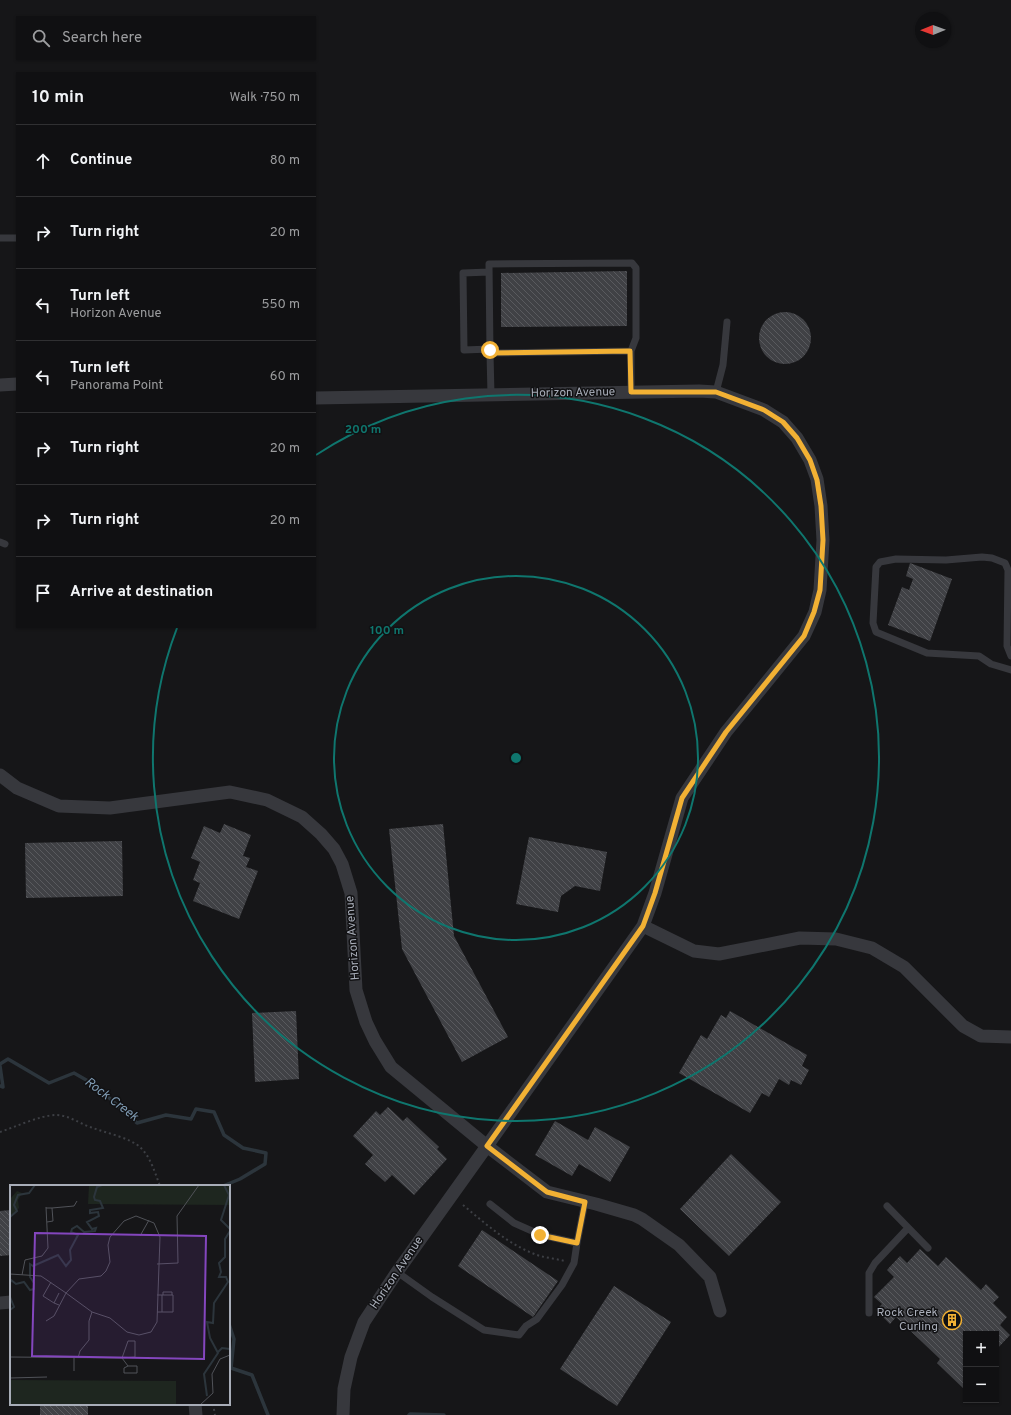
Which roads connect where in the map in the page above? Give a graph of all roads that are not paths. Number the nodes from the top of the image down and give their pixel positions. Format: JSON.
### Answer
{"nodes":[{"id":1,"x":0,"y":238,"type":"edge"},
{"id":2,"x":16,"y":238,"type":"edge"},
{"id":3,"x":489,"y":272,"type":"junction"},
{"id":4,"x":727,"y":322,"type":"dead end"},
{"id":5,"x":490,"y":351,"type":"junction"},
{"id":6,"x":630,"y":351,"type":"junction"},
{"id":7,"x":16,"y":384,"type":"edge"},
{"id":8,"x":0,"y":385,"type":"edge"},
{"id":9,"x":631,"y":392,"type":"junction"},
{"id":10,"x":716,"y":392,"type":"junction"},
{"id":11,"x":491,"y":395,"type":"junction"},
{"id":12,"x":316,"y":398,"type":"edge"},
{"id":13,"x":1011,"y":656,"type":"edge"},
{"id":14,"x":1011,"y":670,"type":"edge"},
{"id":15,"x":0,"y":775,"type":"edge"},
{"id":16,"x":643,"y":926,"type":"junction"},
{"id":17,"x":1011,"y":1037,"type":"edge"},
{"id":18,"x":487,"y":1146,"type":"junction"},
{"id":19,"x":585,"y":1202,"type":"junction"},
{"id":20,"x":490,"y":1204,"type":"dead end"},
{"id":21,"x":887,"y":1206,"type":"dead end"},
{"id":22,"x":908,"y":1228,"type":"junction"},
{"id":23,"x":577,"y":1243,"type":"junction"},
{"id":24,"x":928,"y":1248,"type":"dead end"},
{"id":25,"x":397,"y":1272,"type":"junction"},
{"id":26,"x":10,"y":1302,"type":"edge"},
{"id":27,"x":0,"y":1303,"type":"edge"},
{"id":28,"x":720,"y":1311,"type":"dead end"},
{"id":29,"x":869,"y":1313,"type":"dead end"},
{"id":30,"x":195,"y":1405,"type":"edge"},
{"id":31,"x":196,"y":1415,"type":"edge"},
{"id":32,"x":343,"y":1415,"type":"edge"}],
"edges":[{"from":1,"to":2,"type":"lane"},
{"from":3,"to":5,"type":"lane"},
{"from":3,"to":5,"type":"lane"},
{"from":3,"to":6,"type":"lane"},
{"from":4,"to":10,"type":"lane"},
{"from":5,"to":6,"type":"lane"},
{"from":5,"to":11,"type":"lane"},
{"from":6,"to":9,"type":"lane"},
{"from":7,"to":8,"type":"street"},
{"from":9,"to":10,"type":"street","name":"Horizon Avenue"},
{"from":9,"to":11,"type":"street","name":"Horizon Avenue"},
{"from":10,"to":16,"type":"street","name":"Horizon Avenue"},
{"from":11,"to":12,"type":"street","name":"Horizon Avenue"},
{"from":13,"to":14,"type":"lane"},
{"from":15,"to":18,"type":"street","name":"Horizon Avenue"},
{"from":16,"to":17,"type":"street"},
{"from":16,"to":18,"type":"street","name":"Horizon Avenue"},
{"from":18,"to":19,"type":"street"},
{"from":18,"to":25,"type":"street","name":"Horizon Avenue"},
{"from":19,"to":23,"type":"lane"},
{"from":19,"to":28,"type":"street"},
{"from":20,"to":23,"type":"lane"},
{"from":21,"to":22,"type":"lane"},
{"from":22,"to":24,"type":"lane"},
{"from":22,"to":29,"type":"lane"},
{"from":23,"to":25,"type":"lane"},
{"from":25,"to":32,"type":"street","name":"Horizon Avenue"},
{"from":26,"to":27,"type":"street"},
{"from":30,"to":31,"type":"street"}]}
